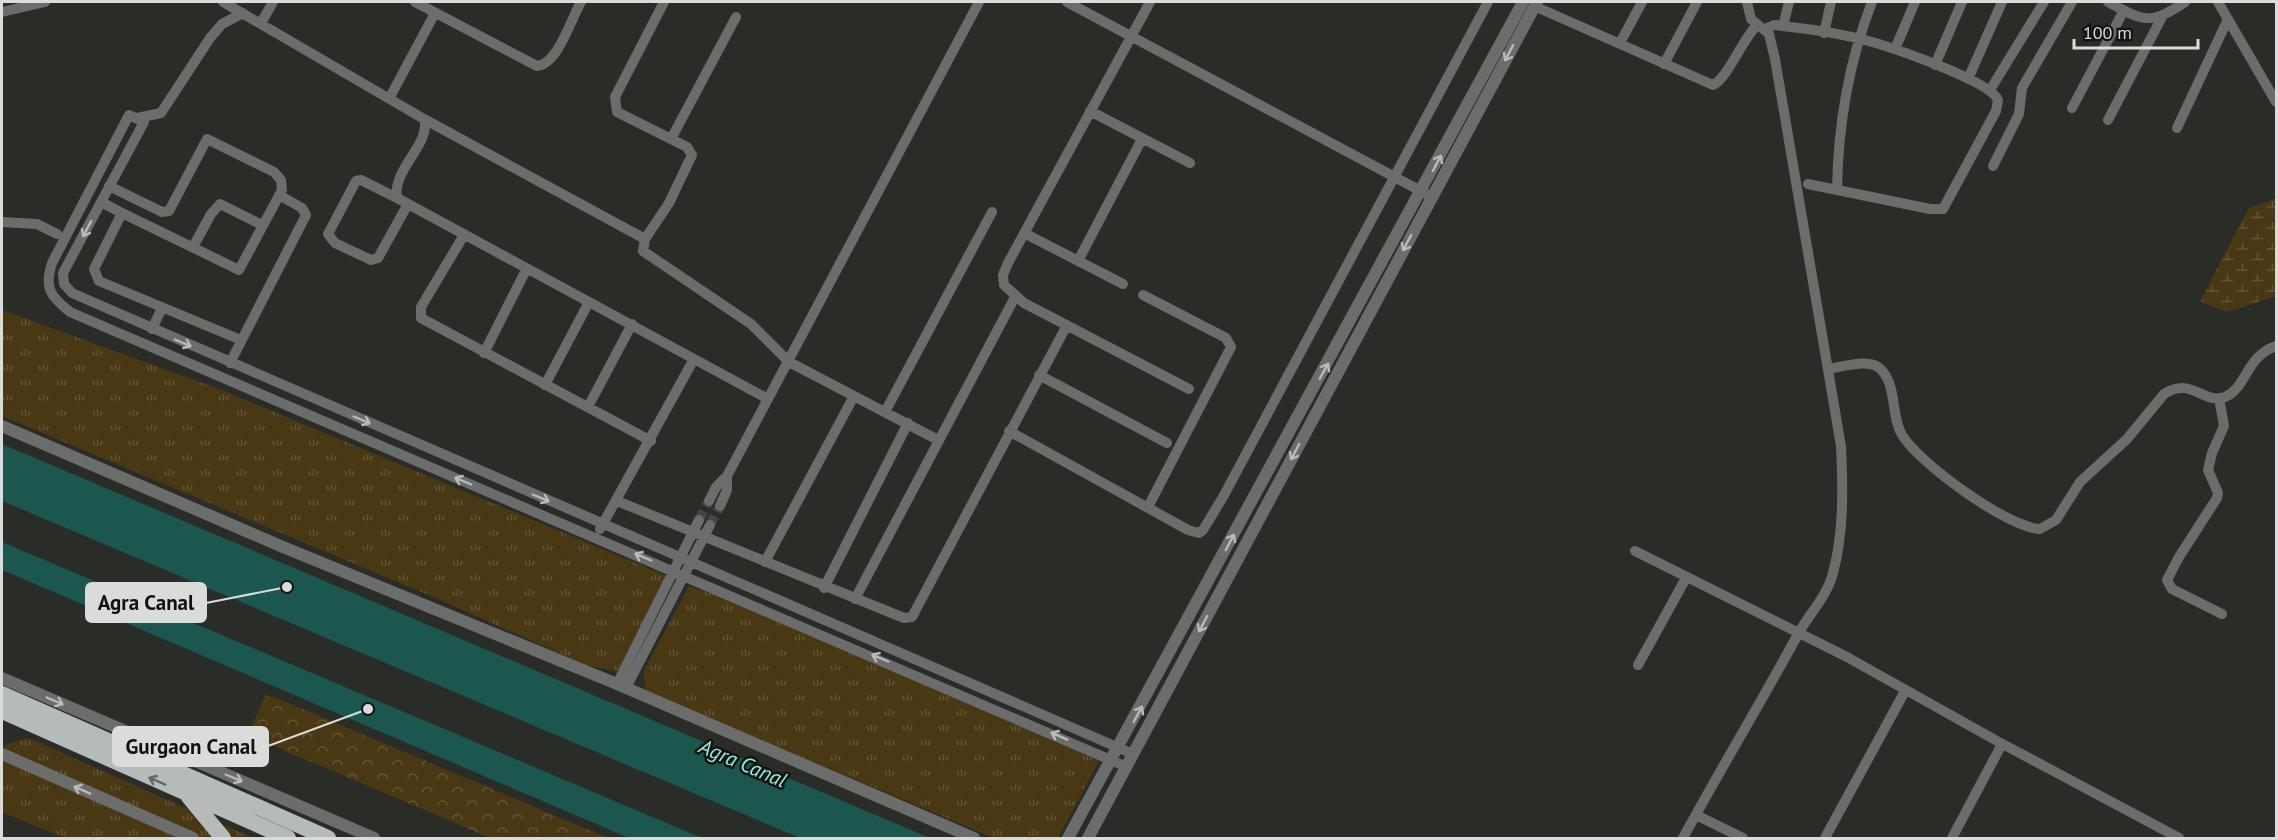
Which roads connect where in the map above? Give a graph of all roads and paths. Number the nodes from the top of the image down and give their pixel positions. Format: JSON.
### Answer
{"nodes":[{"id":1,"x":45,"y":2,"type":"edge"},
{"id":2,"x":223,"y":2,"type":"edge"},
{"id":3,"x":273,"y":2,"type":"edge"},
{"id":4,"x":415,"y":2,"type":"edge"},
{"id":5,"x":664,"y":2,"type":"edge"},
{"id":6,"x":979,"y":2,"type":"edge"},
{"id":7,"x":1066,"y":2,"type":"edge"},
{"id":8,"x":1150,"y":2,"type":"edge"},
{"id":9,"x":1488,"y":2,"type":"edge"},
{"id":10,"x":1642,"y":2,"type":"edge"},
{"id":11,"x":1697,"y":2,"type":"edge"},
{"id":12,"x":1747,"y":2,"type":"edge"},
{"id":13,"x":1789,"y":2,"type":"edge"},
{"id":14,"x":1831,"y":2,"type":"edge"},
{"id":15,"x":1872,"y":2,"type":"edge"},
{"id":16,"x":1915,"y":2,"type":"edge"},
{"id":17,"x":1962,"y":2,"type":"edge"},
{"id":18,"x":2002,"y":2,"type":"edge"},
{"id":19,"x":2044,"y":2,"type":"edge"},
{"id":20,"x":2072,"y":2,"type":"edge"},
{"id":21,"x":2108,"y":2,"type":"edge"},
{"id":22,"x":2185,"y":2,"type":"edge"},
{"id":23,"x":2218,"y":2,"type":"edge"},
{"id":24,"x":576,"y":3,"type":"edge"},
{"id":25,"x":1531,"y":3,"type":"edge"},
{"id":26,"x":2124,"y":10,"type":"junction"},
{"id":27,"x":2,"y":12,"type":"edge"},
{"id":28,"x":243,"y":13,"type":"junction"},
{"id":29,"x":435,"y":13,"type":"junction"},
{"id":30,"x":736,"y":17,"type":"dead end"},
{"id":31,"x":2162,"y":17,"type":"junction"},
{"id":32,"x":2228,"y":19,"type":"junction"},
{"id":33,"x":261,"y":23,"type":"junction"},
{"id":34,"x":1783,"y":26,"type":"junction"},
{"id":35,"x":1761,"y":27,"type":"junction"},
{"id":36,"x":1824,"y":33,"type":"junction"},
{"id":37,"x":1132,"y":37,"type":"junction"},
{"id":38,"x":1858,"y":38,"type":"junction"},
{"id":39,"x":1620,"y":44,"type":"junction"},
{"id":40,"x":1895,"y":49,"type":"junction"},
{"id":41,"x":1664,"y":64,"type":"junction"},
{"id":42,"x":1935,"y":65,"type":"junction"},
{"id":43,"x":1968,"y":79,"type":"junction"},
{"id":44,"x":1990,"y":90,"type":"junction"},
{"id":45,"x":390,"y":97,"type":"junction"},
{"id":46,"x":2277,"y":102,"type":"edge"},
{"id":47,"x":2072,"y":108,"type":"dead end"},
{"id":48,"x":1090,"y":111,"type":"junction"},
{"id":49,"x":136,"y":118,"type":"junction"},
{"id":50,"x":424,"y":119,"type":"junction"},
{"id":51,"x":2108,"y":120,"type":"dead end"},
{"id":52,"x":2177,"y":128,"type":"dead end"},
{"id":53,"x":671,"y":139,"type":"junction"},
{"id":54,"x":1142,"y":139,"type":"junction"},
{"id":55,"x":1190,"y":163,"type":"dead end"},
{"id":56,"x":1993,"y":166,"type":"dead end"},
{"id":57,"x":1394,"y":176,"type":"junction"},
{"id":58,"x":1808,"y":184,"type":"dead end"},
{"id":59,"x":109,"y":186,"type":"junction"},
{"id":60,"x":1837,"y":190,"type":"junction"},
{"id":61,"x":1427,"y":194,"type":"junction"},
{"id":62,"x":279,"y":195,"type":"junction"},
{"id":63,"x":397,"y":198,"type":"junction"},
{"id":64,"x":101,"y":202,"type":"junction"},
{"id":65,"x":408,"y":204,"type":"junction"},
{"id":66,"x":992,"y":212,"type":"dead end"},
{"id":67,"x":122,"y":213,"type":"junction"},
{"id":68,"x":2,"y":222,"type":"edge"},
{"id":69,"x":262,"y":225,"type":"junction"},
{"id":70,"x":1024,"y":233,"type":"junction"},
{"id":71,"x":57,"y":234,"type":"dead end"},
{"id":72,"x":464,"y":235,"type":"junction"},
{"id":73,"x":645,"y":239,"type":"junction"},
{"id":74,"x":193,"y":247,"type":"junction"},
{"id":75,"x":1078,"y":261,"type":"junction"},
{"id":76,"x":526,"y":270,"type":"junction"},
{"id":77,"x":64,"y":284,"type":"junction"},
{"id":78,"x":1123,"y":284,"type":"dead end"},
{"id":79,"x":50,"y":291,"type":"junction"},
{"id":80,"x":1143,"y":295,"type":"dead end"},
{"id":81,"x":1015,"y":297,"type":"junction"},
{"id":82,"x":589,"y":302,"type":"junction"},
{"id":83,"x":162,"y":308,"type":"junction"},
{"id":84,"x":632,"y":324,"type":"junction"},
{"id":85,"x":1067,"y":325,"type":"junction"},
{"id":86,"x":152,"y":329,"type":"junction"},
{"id":87,"x":241,"y":340,"type":"junction"},
{"id":88,"x":2277,"y":346,"type":"edge"},
{"id":89,"x":484,"y":353,"type":"junction"},
{"id":90,"x":694,"y":359,"type":"junction"},
{"id":91,"x":789,"y":362,"type":"junction"},
{"id":92,"x":230,"y":363,"type":"junction"},
{"id":93,"x":1828,"y":369,"type":"junction"},
{"id":94,"x":1039,"y":375,"type":"junction"},
{"id":95,"x":545,"y":385,"type":"junction"},
{"id":96,"x":1189,"y":389,"type":"dead end"},
{"id":97,"x":854,"y":396,"type":"junction"},
{"id":98,"x":2219,"y":398,"type":"junction"},
{"id":99,"x":768,"y":399,"type":"junction"},
{"id":100,"x":588,"y":407,"type":"junction"},
{"id":101,"x":885,"y":412,"type":"junction"},
{"id":102,"x":908,"y":423,"type":"junction"},
{"id":103,"x":2,"y":426,"type":"edge"},
{"id":104,"x":1009,"y":431,"type":"junction"},
{"id":105,"x":938,"y":440,"type":"junction"},
{"id":106,"x":651,"y":441,"type":"junction"},
{"id":107,"x":1167,"y":443,"type":"dead end"},
{"id":108,"x":727,"y":476,"type":"junction"},
{"id":109,"x":616,"y":501,"type":"junction"},
{"id":110,"x":709,"y":501,"type":"tunnel mouth"},
{"id":111,"x":720,"y":506,"type":"tunnel mouth"},
{"id":112,"x":1148,"y":507,"type":"junction"},
{"id":113,"x":705,"y":523,"type":"tunnel mouth"},
{"id":114,"x":603,"y":524,"type":"junction"},
{"id":115,"x":698,"y":535,"type":"junction"},
{"id":116,"x":596,"y":537,"type":"junction"},
{"id":117,"x":1635,"y":551,"type":"dead end"},
{"id":118,"x":686,"y":560,"type":"junction"},
{"id":119,"x":765,"y":562,"type":"junction"},
{"id":120,"x":679,"y":573,"type":"junction"},
{"id":121,"x":1686,"y":578,"type":"junction"},
{"id":122,"x":824,"y":588,"type":"junction"},
{"id":123,"x":855,"y":599,"type":"junction"},
{"id":124,"x":2222,"y":614,"type":"dead end"},
{"id":125,"x":1799,"y":632,"type":"junction"},
{"id":126,"x":1638,"y":665,"type":"dead end"},
{"id":127,"x":2,"y":678,"type":"edge"},
{"id":128,"x":621,"y":686,"type":"junction"},
{"id":129,"x":1905,"y":690,"type":"junction"},
{"id":130,"x":2,"y":693,"type":"edge"},
{"id":131,"x":2,"y":711,"type":"edge"},
{"id":132,"x":2002,"y":744,"type":"junction"},
{"id":133,"x":1119,"y":747,"type":"junction"},
{"id":134,"x":2,"y":754,"type":"edge"},
{"id":135,"x":1133,"y":754,"type":"junction"},
{"id":136,"x":1112,"y":759,"type":"junction"},
{"id":137,"x":1127,"y":766,"type":"junction"},
{"id":138,"x":187,"y":794,"type":"junction"},
{"id":139,"x":1696,"y":815,"type":"junction"},
{"id":140,"x":193,"y":838,"type":"edge"},
{"id":141,"x":223,"y":838,"type":"edge"},
{"id":142,"x":288,"y":838,"type":"edge"},
{"id":143,"x":328,"y":838,"type":"edge"},
{"id":144,"x":374,"y":838,"type":"edge"},
{"id":145,"x":974,"y":838,"type":"edge"},
{"id":146,"x":1068,"y":838,"type":"edge"},
{"id":147,"x":1088,"y":838,"type":"edge"},
{"id":148,"x":1683,"y":838,"type":"edge"},
{"id":149,"x":1743,"y":838,"type":"edge"},
{"id":150,"x":1825,"y":838,"type":"edge"},
{"id":151,"x":1952,"y":838,"type":"edge"},
{"id":152,"x":2179,"y":838,"type":"edge"}],
"edges":[{"from":1,"to":27,"type":"street"},
{"from":2,"to":28,"type":"street"},
{"from":3,"to":33,"type":"street"},
{"from":4,"to":29,"type":"street"},
{"from":5,"to":53,"type":"street"},
{"from":6,"to":91,"type":"street"},
{"from":7,"to":37,"type":"street"},
{"from":8,"to":37,"type":"street"},
{"from":9,"to":57,"type":"street"},
{"from":10,"to":39,"type":"street"},
{"from":11,"to":41,"type":"street"},
{"from":12,"to":35,"type":"street"},
{"from":13,"to":34,"type":"street"},
{"from":14,"to":36,"type":"street"},
{"from":15,"to":38,"type":"street"},
{"from":16,"to":40,"type":"street"},
{"from":17,"to":42,"type":"street"},
{"from":18,"to":43,"type":"street"},
{"from":19,"to":44,"type":"street"},
{"from":20,"to":56,"type":"street"},
{"from":21,"to":26,"type":"street"},
{"from":22,"to":31,"type":"street"},
{"from":23,"to":32,"type":"street"},
{"from":24,"to":29,"type":"street"},
{"from":25,"to":39,"type":"street"},
{"from":25,"to":61,"type":"street"},
{"from":26,"to":31,"type":"street"},
{"from":26,"to":47,"type":"street"},
{"from":28,"to":33,"type":"street"},
{"from":28,"to":49,"type":"street"},
{"from":29,"to":45,"type":"street"},
{"from":30,"to":53,"type":"street"},
{"from":31,"to":51,"type":"street"},
{"from":32,"to":46,"type":"street"},
{"from":32,"to":52,"type":"street"},
{"from":33,"to":45,"type":"street"},
{"from":34,"to":35,"type":"street"},
{"from":34,"to":36,"type":"street"},
{"from":35,"to":41,"type":"street"},
{"from":35,"to":93,"type":"street"},
{"from":36,"to":38,"type":"street"},
{"from":37,"to":48,"type":"street"},
{"from":37,"to":57,"type":"street"},
{"from":38,"to":40,"type":"street"},
{"from":38,"to":60,"type":"street"},
{"from":39,"to":41,"type":"street"},
{"from":40,"to":42,"type":"street"},
{"from":42,"to":43,"type":"street"},
{"from":43,"to":44,"type":"street"},
{"from":44,"to":60,"type":"street"},
{"from":45,"to":50,"type":"street"},
{"from":48,"to":54,"type":"street"},
{"from":48,"to":70,"type":"street"},
{"from":49,"to":59,"type":"street"},
{"from":49,"to":79,"type":"street"},
{"from":50,"to":63,"type":"street"},
{"from":50,"to":73,"type":"street"},
{"from":53,"to":73,"type":"street"},
{"from":54,"to":55,"type":"street"},
{"from":54,"to":75,"type":"street"},
{"from":57,"to":61,"type":"street"},
{"from":57,"to":112,"type":"street"},
{"from":58,"to":60,"type":"street"},
{"from":59,"to":62,"type":"street"},
{"from":59,"to":64,"type":"street"},
{"from":133,"to":61,"type":"street","one_way":true},
{"from":61,"to":135,"type":"street","one_way":true},
{"from":62,"to":69,"type":"street"},
{"from":62,"to":87,"type":"street"},
{"from":63,"to":65,"type":"street"},
{"from":63,"to":65,"type":"street"},
{"from":64,"to":67,"type":"street"},
{"from":64,"to":77,"type":"street","one_way":true},
{"from":65,"to":72,"type":"street"},
{"from":66,"to":101,"type":"street"},
{"from":67,"to":74,"type":"street"},
{"from":67,"to":83,"type":"street"},
{"from":68,"to":71,"type":"street"},
{"from":69,"to":74,"type":"street"},
{"from":69,"to":74,"type":"street"},
{"from":70,"to":75,"type":"street"},
{"from":70,"to":81,"type":"street"},
{"from":72,"to":76,"type":"street"},
{"from":72,"to":89,"type":"street"},
{"from":73,"to":91,"type":"street"},
{"from":75,"to":78,"type":"street"},
{"from":76,"to":82,"type":"street"},
{"from":76,"to":89,"type":"street"},
{"from":77,"to":79,"type":"street"},
{"from":77,"to":86,"type":"street"},
{"from":116,"to":79,"type":"street","one_way":true},
{"from":80,"to":112,"type":"street"},
{"from":81,"to":85,"type":"street"},
{"from":81,"to":105,"type":"street"},
{"from":82,"to":84,"type":"street"},
{"from":82,"to":95,"type":"street"},
{"from":83,"to":86,"type":"street"},
{"from":83,"to":87,"type":"street"},
{"from":84,"to":90,"type":"street"},
{"from":84,"to":100,"type":"street"},
{"from":85,"to":94,"type":"street"},
{"from":85,"to":96,"type":"street"},
{"from":86,"to":92,"type":"street","one_way":true},
{"from":87,"to":92,"type":"street"},
{"from":88,"to":98,"type":"street"},
{"from":89,"to":95,"type":"street"},
{"from":90,"to":99,"type":"street"},
{"from":90,"to":106,"type":"street"},
{"from":91,"to":97,"type":"street"},
{"from":91,"to":99,"type":"street"},
{"from":92,"to":114,"type":"street","one_way":true},
{"from":93,"to":98,"type":"street"},
{"from":93,"to":125,"type":"street"},
{"from":94,"to":104,"type":"street"},
{"from":94,"to":107,"type":"street"},
{"from":95,"to":100,"type":"street"},
{"from":97,"to":101,"type":"street"},
{"from":97,"to":119,"type":"street"},
{"from":98,"to":124,"type":"street"},
{"from":99,"to":108,"type":"street"},
{"from":100,"to":106,"type":"street"},
{"from":101,"to":102,"type":"street"},
{"from":102,"to":105,"type":"street"},
{"from":102,"to":122,"type":"street"},
{"from":103,"to":128,"type":"street"},
{"from":104,"to":112,"type":"street"},
{"from":104,"to":123,"type":"street"},
{"from":105,"to":123,"type":"street"},
{"from":106,"to":109,"type":"street"},
{"from":108,"to":110,"type":"street"},
{"from":108,"to":111,"type":"street"},
{"from":109,"to":114,"type":"street"},
{"from":109,"to":115,"type":"street"},
{"from":113,"to":115,"type":"street"},
{"from":114,"to":116,"type":"street"},
{"from":114,"to":118,"type":"street"},
{"from":115,"to":118,"type":"street"},
{"from":115,"to":119,"type":"street"},
{"from":120,"to":116,"type":"street","one_way":true},
{"from":117,"to":121,"type":"street"},
{"from":118,"to":120,"type":"street"},
{"from":118,"to":133,"type":"street"},
{"from":119,"to":122,"type":"street"},
{"from":120,"to":128,"type":"street"},
{"from":136,"to":120,"type":"street","one_way":true},
{"from":121,"to":125,"type":"street"},
{"from":121,"to":126,"type":"street"},
{"from":122,"to":123,"type":"street"},
{"from":125,"to":129,"type":"street"},
{"from":125,"to":139,"type":"street"},
{"from":127,"to":144,"type":"street","one_way":true},
{"from":128,"to":145,"type":"street"},
{"from":129,"to":132,"type":"street"},
{"from":129,"to":150,"type":"street"},
{"from":130,"to":143,"type":"highway"},
{"from":138,"to":131,"type":"highway","one_way":true},
{"from":132,"to":151,"type":"street"},
{"from":132,"to":152,"type":"street"},
{"from":133,"to":135,"type":"street"},
{"from":133,"to":136,"type":"street"},
{"from":140,"to":134,"type":"street","one_way":true},
{"from":135,"to":137,"type":"street"},
{"from":136,"to":137,"type":"street"},
{"from":136,"to":146,"type":"street"},
{"from":137,"to":147,"type":"street"},
{"from":138,"to":141,"type":"highway"},
{"from":138,"to":142,"type":"highway"},
{"from":139,"to":148,"type":"street"},
{"from":139,"to":149,"type":"street"}]}
